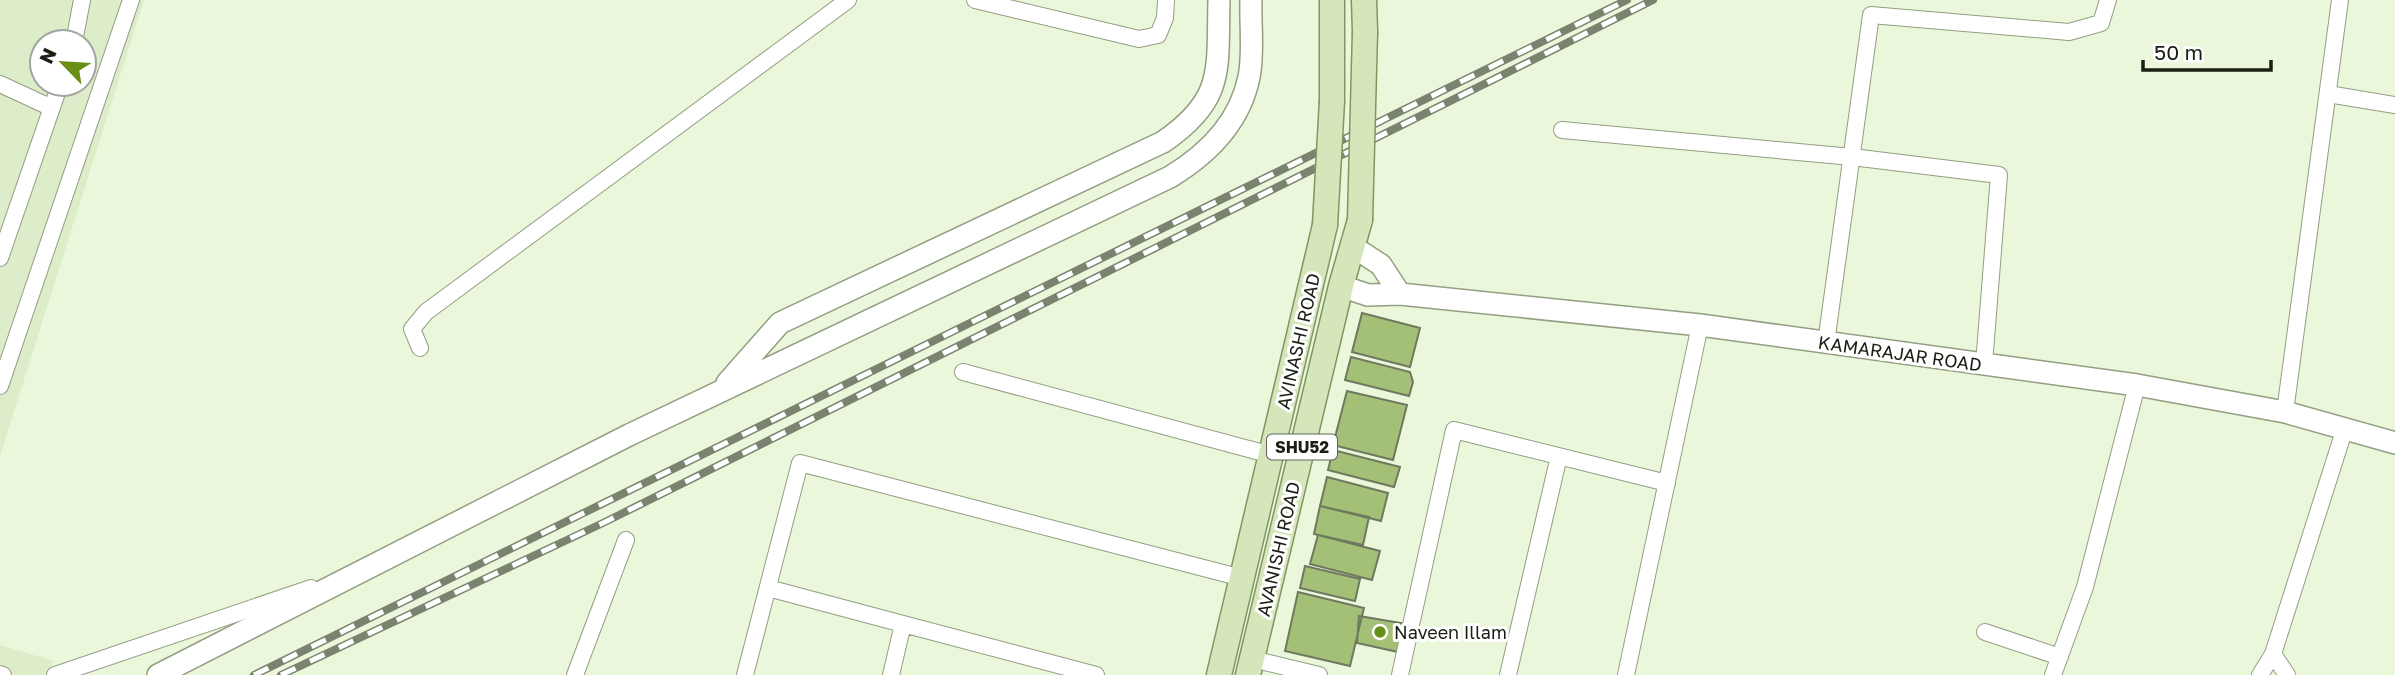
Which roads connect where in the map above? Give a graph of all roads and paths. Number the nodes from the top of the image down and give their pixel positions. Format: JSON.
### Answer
{"nodes":[{"id":1,"x":82,"y":0,"type":"edge"},
{"id":2,"x":131,"y":0,"type":"edge"},
{"id":3,"x":848,"y":0,"type":"edge"},
{"id":4,"x":975,"y":0,"type":"edge"},
{"id":5,"x":1166,"y":0,"type":"edge"},
{"id":6,"x":1219,"y":0,"type":"edge"},
{"id":7,"x":1251,"y":0,"type":"edge"},
{"id":8,"x":1332,"y":0,"type":"edge"},
{"id":9,"x":1364,"y":0,"type":"edge"},
{"id":10,"x":2108,"y":0,"type":"edge"},
{"id":11,"x":2340,"y":0,"type":"edge"},
{"id":12,"x":77,"y":28,"type":"edge"},
{"id":13,"x":0,"y":84,"type":"edge"},
{"id":14,"x":2328,"y":94,"type":"junction"},
{"id":15,"x":55,"y":98,"type":"edge"},
{"id":16,"x":2395,"y":105,"type":"edge"},
{"id":17,"x":52,"y":108,"type":"junction"},
{"id":18,"x":1562,"y":130,"type":"dead end"},
{"id":19,"x":1852,"y":157,"type":"junction"},
{"id":20,"x":1352,"y":246,"type":"junction"},
{"id":21,"x":0,"y":258,"type":"edge"},
{"id":22,"x":1341,"y":286,"type":"junction"},
{"id":23,"x":1400,"y":294,"type":"junction"},
{"id":24,"x":1700,"y":325,"type":"junction"},
{"id":25,"x":1826,"y":343,"type":"junction"},
{"id":26,"x":420,"y":348,"type":"dead end"},
{"id":27,"x":1984,"y":364,"type":"junction"},
{"id":28,"x":964,"y":372,"type":"dead end"},
{"id":29,"x":2137,"y":385,"type":"junction"},
{"id":30,"x":0,"y":386,"type":"edge"},
{"id":31,"x":721,"y":390,"type":"junction"},
{"id":32,"x":2285,"y":412,"type":"junction"},
{"id":33,"x":2344,"y":431,"type":"junction"},
{"id":34,"x":2395,"y":443,"type":"edge"},
{"id":35,"x":1271,"y":455,"type":"junction"},
{"id":36,"x":1559,"y":456,"type":"junction"},
{"id":37,"x":1667,"y":483,"type":"junction"},
{"id":38,"x":626,"y":540,"type":"dead end"},
{"id":39,"x":362,"y":571,"type":"junction"},
{"id":40,"x":768,"y":588,"type":"junction"},
{"id":41,"x":1240,"y":589,"type":"junction"},
{"id":42,"x":1264,"y":606,"type":"junction"},
{"id":43,"x":903,"y":624,"type":"junction"},
{"id":44,"x":1985,"y":632,"type":"dead end"},
{"id":45,"x":2273,"y":654,"type":"junction"},
{"id":46,"x":2060,"y":657,"type":"junction"},
{"id":47,"x":1250,"y":667,"type":"edge"},
{"id":48,"x":55,"y":675,"type":"edge"},
{"id":49,"x":158,"y":675,"type":"edge"},
{"id":50,"x":575,"y":675,"type":"edge"},
{"id":51,"x":745,"y":675,"type":"edge"},
{"id":52,"x":891,"y":675,"type":"edge"},
{"id":53,"x":1096,"y":675,"type":"edge"},
{"id":54,"x":1219,"y":675,"type":"edge"},
{"id":55,"x":1319,"y":675,"type":"edge"},
{"id":56,"x":1400,"y":675,"type":"edge"},
{"id":57,"x":1508,"y":675,"type":"edge"},
{"id":58,"x":1626,"y":675,"type":"edge"},
{"id":59,"x":2053,"y":675,"type":"edge"},
{"id":60,"x":2260,"y":675,"type":"edge"},
{"id":61,"x":2287,"y":675,"type":"edge"}],
"edges":[{"from":1,"to":12,"type":"street"},
{"from":2,"to":30,"type":"street"},
{"from":3,"to":26,"type":"street"},
{"from":4,"to":5,"type":"street"},
{"from":6,"to":31,"type":"main road"},
{"from":7,"to":31,"type":"main road"},
{"from":8,"to":35,"type":"main road","name":"AVINASHI ROAD","number":"SHU52","bridge":true},
{"from":9,"to":20,"type":"main road","name":"AVANISHI ROAD","number":"SHU52","bridge":true},
{"from":10,"to":19,"type":"street"},
{"from":11,"to":14,"type":"street"},
{"from":13,"to":17,"type":"street"},
{"from":14,"to":16,"type":"street"},
{"from":14,"to":32,"type":"street"},
{"from":15,"to":17,"type":"street"},
{"from":17,"to":21,"type":"street"},
{"from":18,"to":19,"type":"street"},
{"from":19,"to":25,"type":"street"},
{"from":19,"to":27,"type":"street"},
{"from":20,"to":22,"type":"main road","name":"AVANISHI ROAD","number":"SHU52"},
{"from":20,"to":23,"type":"main road"},
{"from":22,"to":23,"type":"main road","name":"KAMARAJAR ROAD"},
{"from":22,"to":42,"type":"main road","name":"AVANISHI ROAD","number":"SHU52"},
{"from":23,"to":24,"type":"main road","name":"KAMARAJAR ROAD"},
{"from":24,"to":25,"type":"main road","name":"KAMARAJAR ROAD"},
{"from":24,"to":37,"type":"street"},
{"from":25,"to":27,"type":"main road","name":"KAMARAJAR ROAD"},
{"from":27,"to":29,"type":"main road","name":"KAMARAJAR ROAD"},
{"from":28,"to":35,"type":"street"},
{"from":29,"to":32,"type":"main road","name":"KAMARAJAR ROAD"},
{"from":29,"to":46,"type":"street"},
{"from":31,"to":39,"type":"main road"},
{"from":32,"to":33,"type":"main road","name":"KAMARAJAR ROAD"},
{"from":33,"to":34,"type":"main road","name":"KAMARAJAR ROAD"},
{"from":33,"to":45,"type":"street"},
{"from":35,"to":41,"type":"main road","name":"AVINASHI ROAD","number":"SHU52"},
{"from":36,"to":37,"type":"street"},
{"from":36,"to":56,"type":"street"},
{"from":36,"to":57,"type":"street"},
{"from":37,"to":58,"type":"street"},
{"from":38,"to":50,"type":"street"},
{"from":39,"to":48,"type":"street"},
{"from":39,"to":49,"type":"main road"},
{"from":40,"to":41,"type":"street"},
{"from":40,"to":43,"type":"street"},
{"from":40,"to":51,"type":"street"},
{"from":41,"to":42,"type":"main road"},
{"from":41,"to":54,"type":"main road","name":"AVINASHI ROAD","number":"SHU52"},
{"from":42,"to":47,"type":"main road","name":"AVANISHI ROAD","number":"SHU52"},
{"from":43,"to":52,"type":"street"},
{"from":43,"to":53,"type":"street"},
{"from":44,"to":46,"type":"street"},
{"from":45,"to":60,"type":"street"},
{"from":45,"to":61,"type":"street"},
{"from":46,"to":59,"type":"street"},
{"from":47,"to":55,"type":"street"}]}
